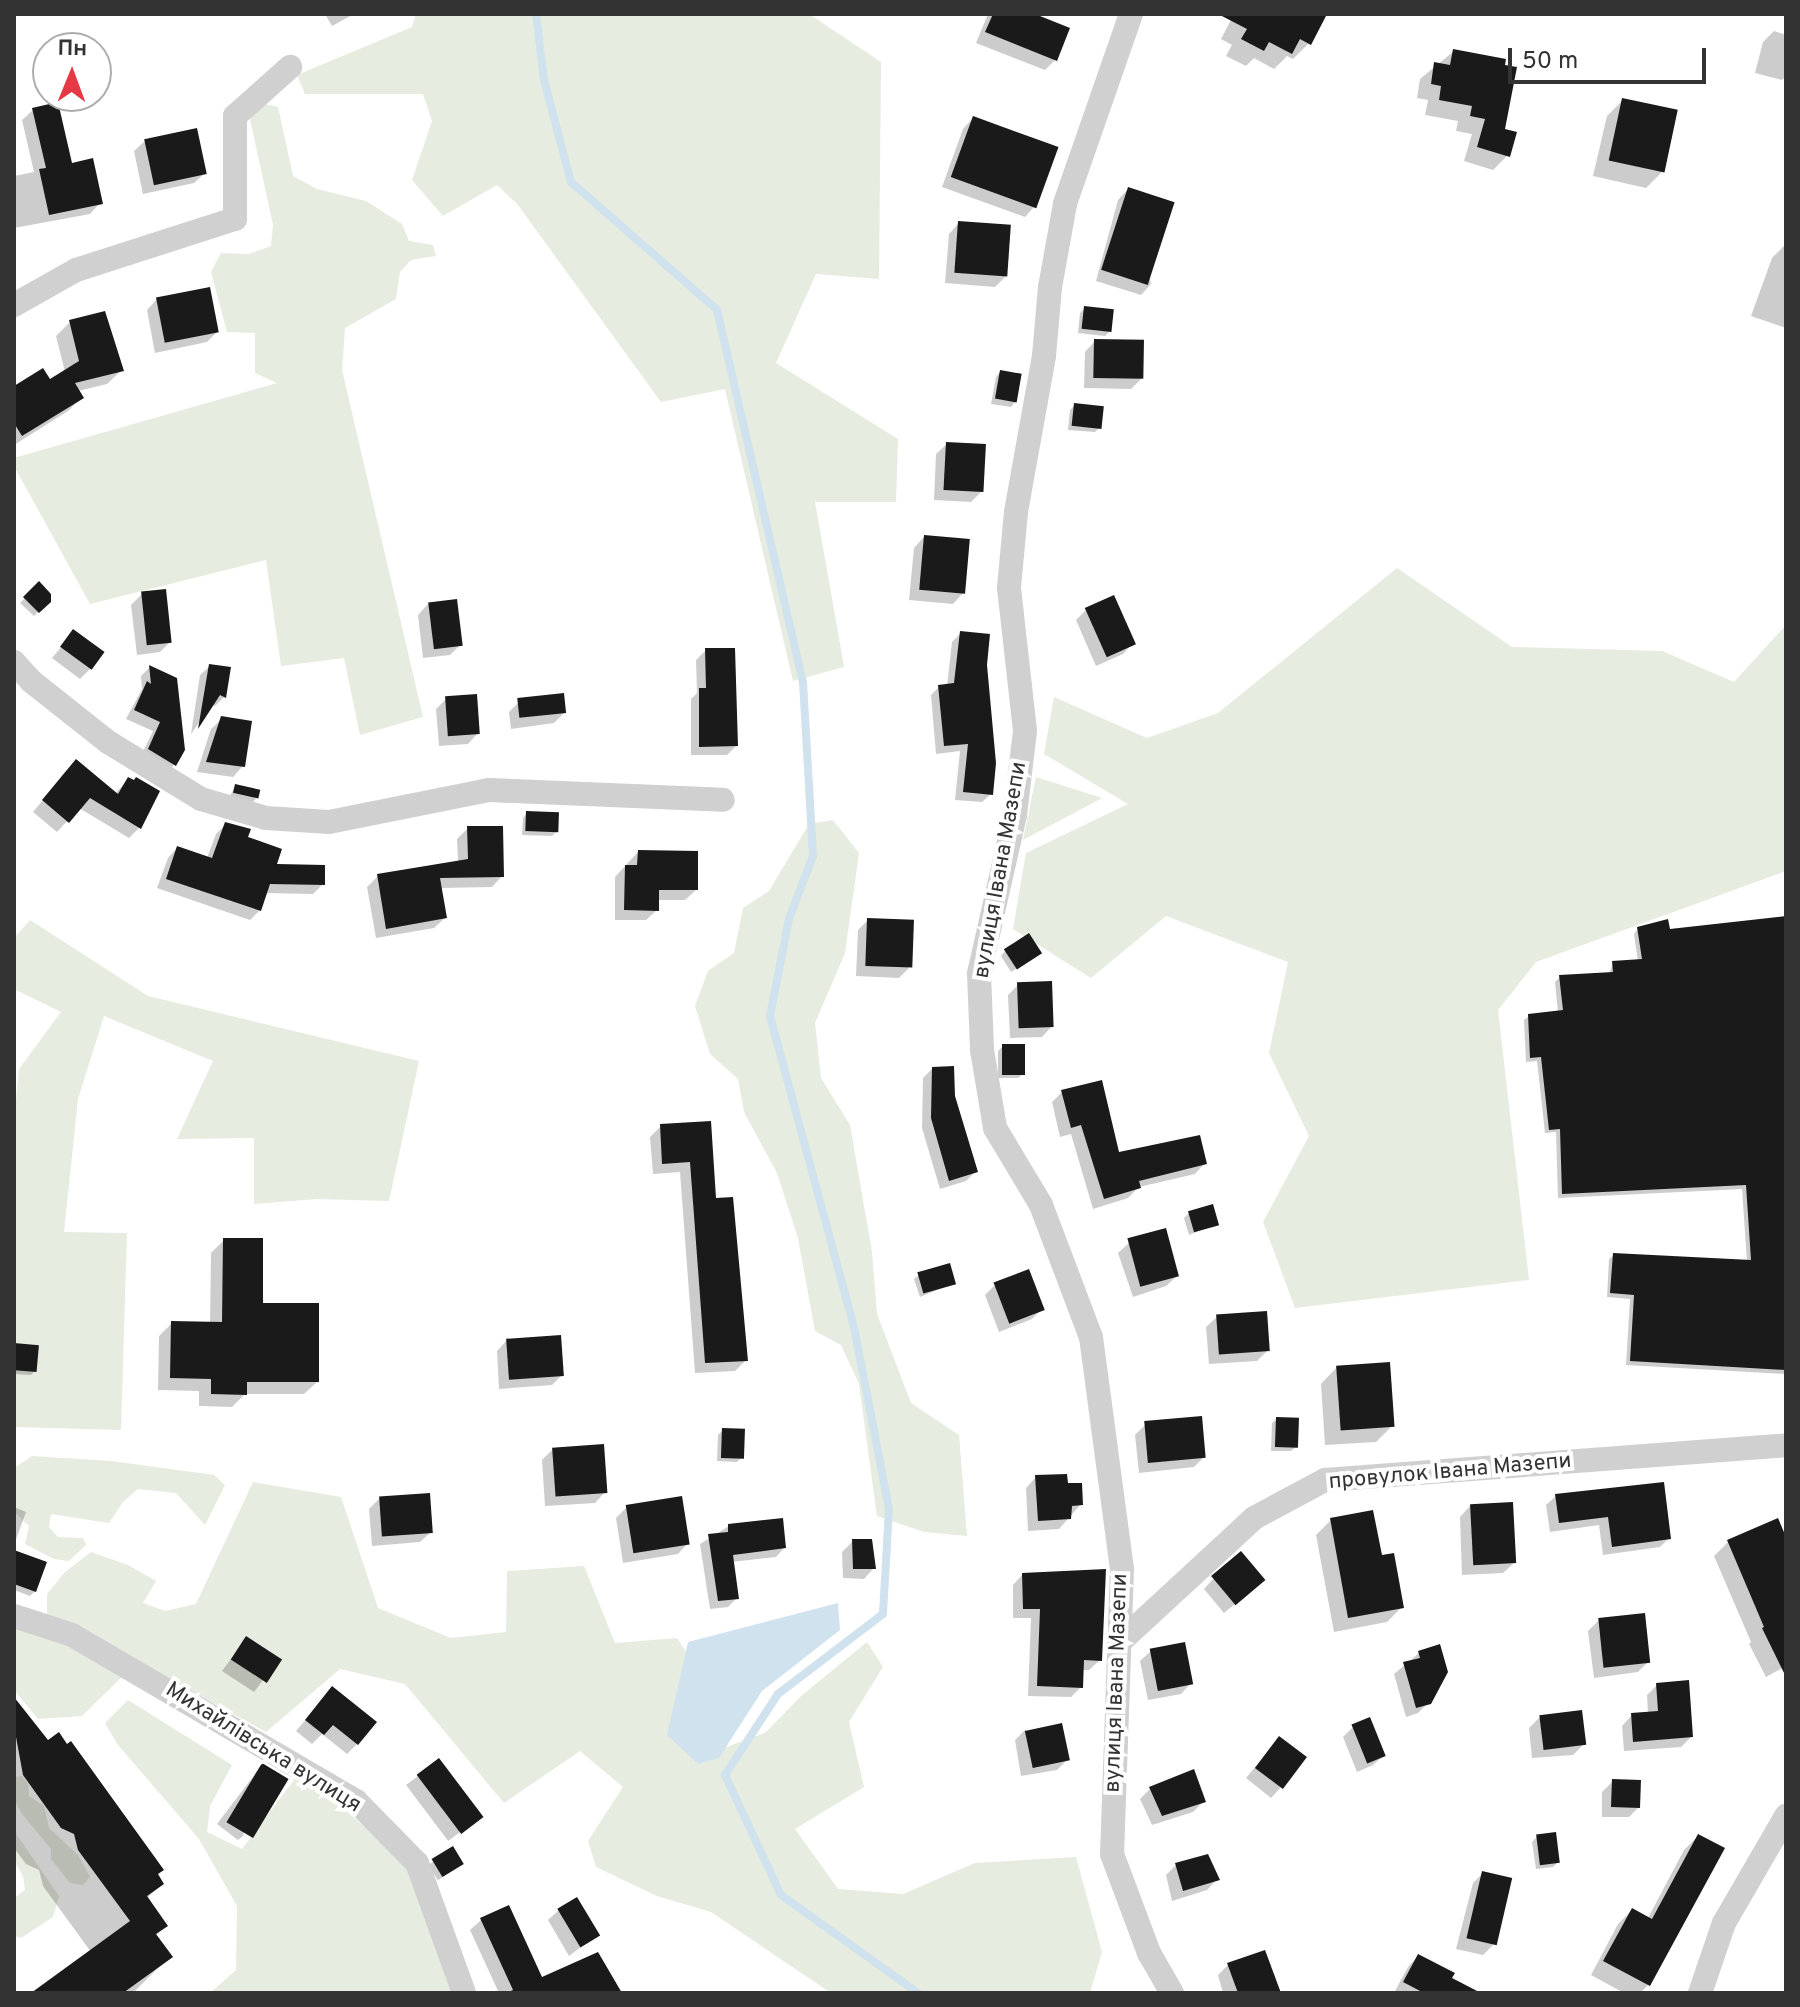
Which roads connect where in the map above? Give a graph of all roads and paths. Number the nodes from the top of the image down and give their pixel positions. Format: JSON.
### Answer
{"nodes":[{"id":1,"x":1131,"y":14,"type":"edge"},
{"id":2,"x":290,"y":67,"type":"dead end"},
{"id":3,"x":14,"y":305,"type":"edge"},
{"id":4,"x":14,"y":662,"type":"edge"},
{"id":5,"x":723,"y":800,"type":"dead end"},
{"id":6,"x":1786,"y":1445,"type":"edge"},
{"id":7,"x":14,"y":1616,"type":"edge"},
{"id":8,"x":1122,"y":1640,"type":"junction"},
{"id":9,"x":1786,"y":1816,"type":"edge"},
{"id":10,"x":464,"y":1993,"type":"edge"},
{"id":11,"x":1172,"y":1993,"type":"edge"},
{"id":12,"x":1700,"y":1993,"type":"edge"}],
"edges":[{"from":1,"to":8,"type":"street","name":"вулиця Івана Мазепи"},
{"from":2,"to":3,"type":"street"},
{"from":4,"to":5,"type":"street"},
{"from":6,"to":8,"type":"street","name":"провулок Івана Мазепи"},
{"from":7,"to":10,"type":"street","name":"Михайлівська вулиця"},
{"from":8,"to":11,"type":"street","name":"вулиця Івана Мазепи"},
{"from":9,"to":12,"type":"street"}]}
